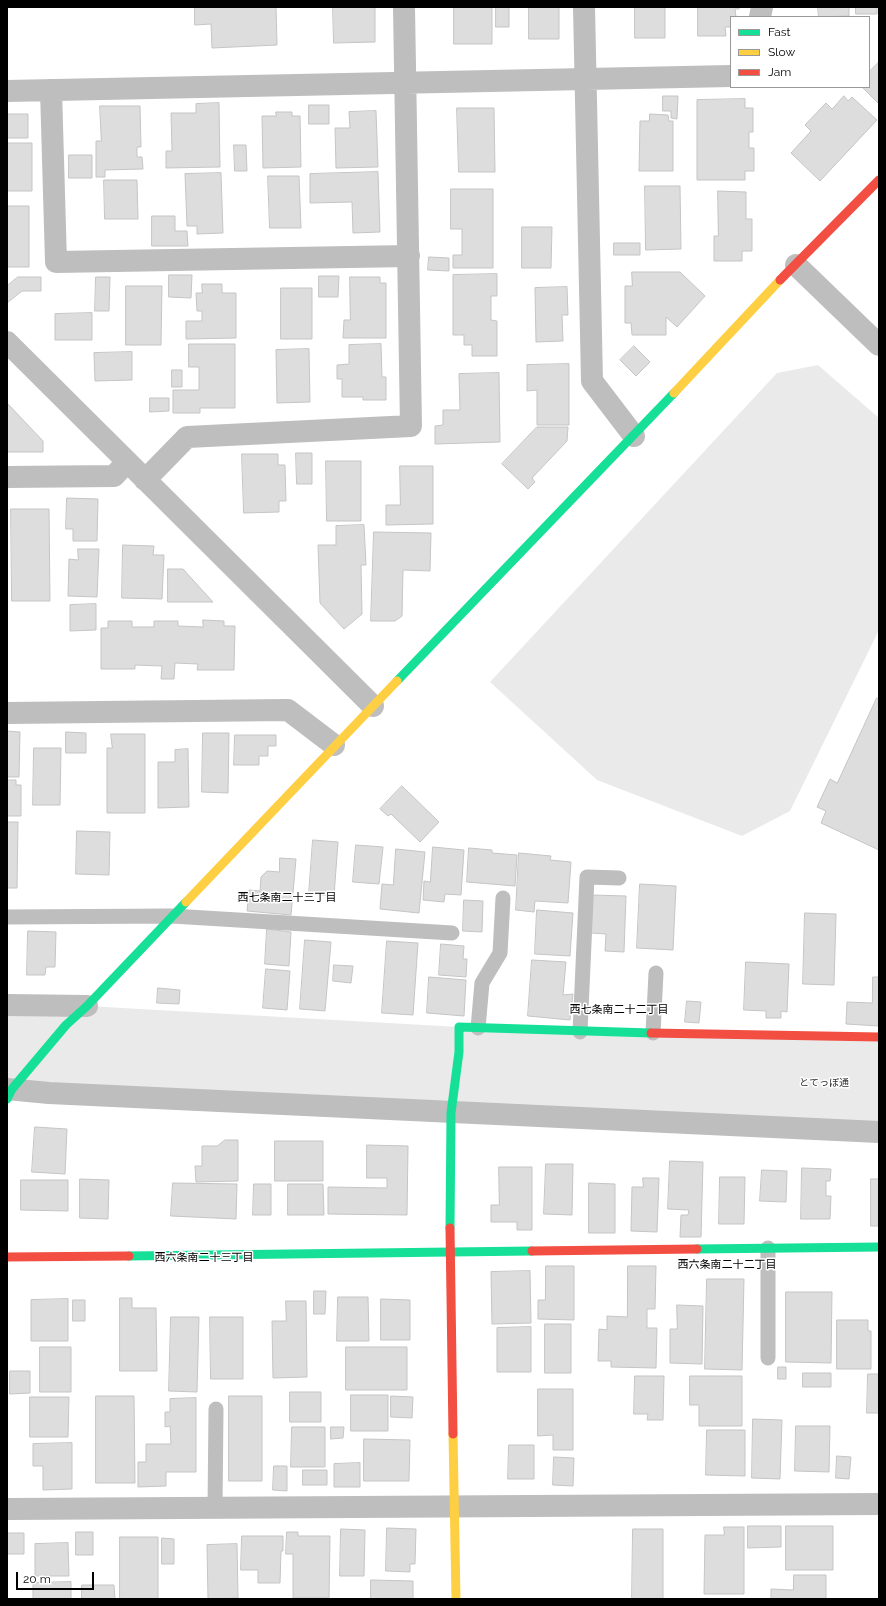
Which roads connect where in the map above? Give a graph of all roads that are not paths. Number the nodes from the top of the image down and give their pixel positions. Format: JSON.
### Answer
{"nodes":[{"id":1,"x":404,"y":7,"type":"edge"},
{"id":2,"x":584,"y":7,"type":"edge"},
{"id":3,"x":730,"y":76,"type":"edge"},
{"id":4,"x":585,"y":78,"type":"junction"},
{"id":5,"x":406,"y":83,"type":"junction"},
{"id":6,"x":52,"y":90,"type":"junction"},
{"id":7,"x":7,"y":91,"type":"edge"},
{"id":8,"x":879,"y":180,"type":"edge"},
{"id":9,"x":409,"y":256,"type":"junction"},
{"id":10,"x":796,"y":265,"type":"junction"},
{"id":11,"x":871,"y":329,"type":"edge"},
{"id":12,"x":7,"y":342,"type":"edge"},
{"id":13,"x":879,"y":345,"type":"edge"},
{"id":14,"x":634,"y":436,"type":"junction"},
{"id":15,"x":128,"y":462,"type":"junction"},
{"id":16,"x":7,"y":477,"type":"edge"},
{"id":17,"x":145,"y":480,"type":"junction"},
{"id":18,"x":373,"y":706,"type":"junction"},
{"id":19,"x":7,"y":713,"type":"edge"},
{"id":20,"x":334,"y":745,"type":"junction"},
{"id":21,"x":619,"y":878,"type":"dead end"},
{"id":22,"x":503,"y":898,"type":"dead end"},
{"id":23,"x":172,"y":916,"type":"junction"},
{"id":24,"x":7,"y":917,"type":"edge"},
{"id":25,"x":452,"y":933,"type":"dead end"},
{"id":26,"x":656,"y":973,"type":"dead end"},
{"id":27,"x":7,"y":1004,"type":"edge"},
{"id":28,"x":87,"y":1006,"type":"junction"},
{"id":29,"x":478,"y":1028,"type":"junction"},
{"id":30,"x":580,"y":1032,"type":"junction"},
{"id":31,"x":653,"y":1033,"type":"junction"},
{"id":32,"x":879,"y":1037,"type":"edge"},
{"id":33,"x":9,"y":1093,"type":"edge"},
{"id":34,"x":451,"y":1114,"type":"junction"},
{"id":35,"x":879,"y":1132,"type":"edge"},
{"id":36,"x":879,"y":1247,"type":"edge"},
{"id":37,"x":768,"y":1248,"type":"junction"},
{"id":38,"x":450,"y":1253,"type":"junction"},
{"id":39,"x":7,"y":1257,"type":"edge"},
{"id":40,"x":768,"y":1358,"type":"dead end"},
{"id":41,"x":216,"y":1409,"type":"dead end"},
{"id":42,"x":879,"y":1504,"type":"edge"},
{"id":43,"x":454,"y":1506,"type":"junction"},
{"id":44,"x":215,"y":1508,"type":"junction"},
{"id":45,"x":7,"y":1509,"type":"edge"},
{"id":46,"x":456,"y":1599,"type":"edge"}],
"edges":[{"from":1,"to":5,"type":"street"},
{"from":2,"to":4,"type":"street"},
{"from":3,"to":4,"type":"street"},
{"from":4,"to":5,"type":"street"},
{"from":4,"to":14,"type":"street"},
{"from":5,"to":6,"type":"street"},
{"from":5,"to":9,"type":"street"},
{"from":6,"to":7,"type":"street"},
{"from":6,"to":9,"type":"street"},
{"from":8,"to":10,"type":"street"},
{"from":9,"to":17,"type":"street"},
{"from":10,"to":11,"type":"street"},
{"from":10,"to":14,"type":"street"},
{"from":11,"to":13,"type":"street"},
{"from":12,"to":15,"type":"street"},
{"from":14,"to":18,"type":"street"},
{"from":15,"to":16,"type":"street"},
{"from":15,"to":17,"type":"street"},
{"from":17,"to":18,"type":"street"},
{"from":18,"to":20,"type":"street"},
{"from":19,"to":20,"type":"street"},
{"from":20,"to":23,"type":"street"},
{"from":21,"to":30,"type":"lane"},
{"from":22,"to":29,"type":"lane"},
{"from":23,"to":24,"type":"lane"},
{"from":23,"to":25,"type":"lane"},
{"from":23,"to":28,"type":"street"},
{"from":26,"to":31,"type":"lane"},
{"from":27,"to":28,"type":"street"},
{"from":28,"to":33,"type":"street"},
{"from":29,"to":30,"type":"street"},
{"from":29,"to":34,"type":"street"},
{"from":30,"to":31,"type":"street"},
{"from":31,"to":32,"type":"street"},
{"from":33,"to":34,"type":"street"},
{"from":34,"to":35,"type":"street"},
{"from":34,"to":38,"type":"street"},
{"from":36,"to":37,"type":"street"},
{"from":37,"to":38,"type":"street"},
{"from":37,"to":40,"type":"lane"},
{"from":38,"to":39,"type":"street"},
{"from":38,"to":43,"type":"street"},
{"from":41,"to":44,"type":"lane"},
{"from":42,"to":43,"type":"street"},
{"from":43,"to":44,"type":"street"},
{"from":43,"to":46,"type":"street"},
{"from":44,"to":45,"type":"street"}]}
